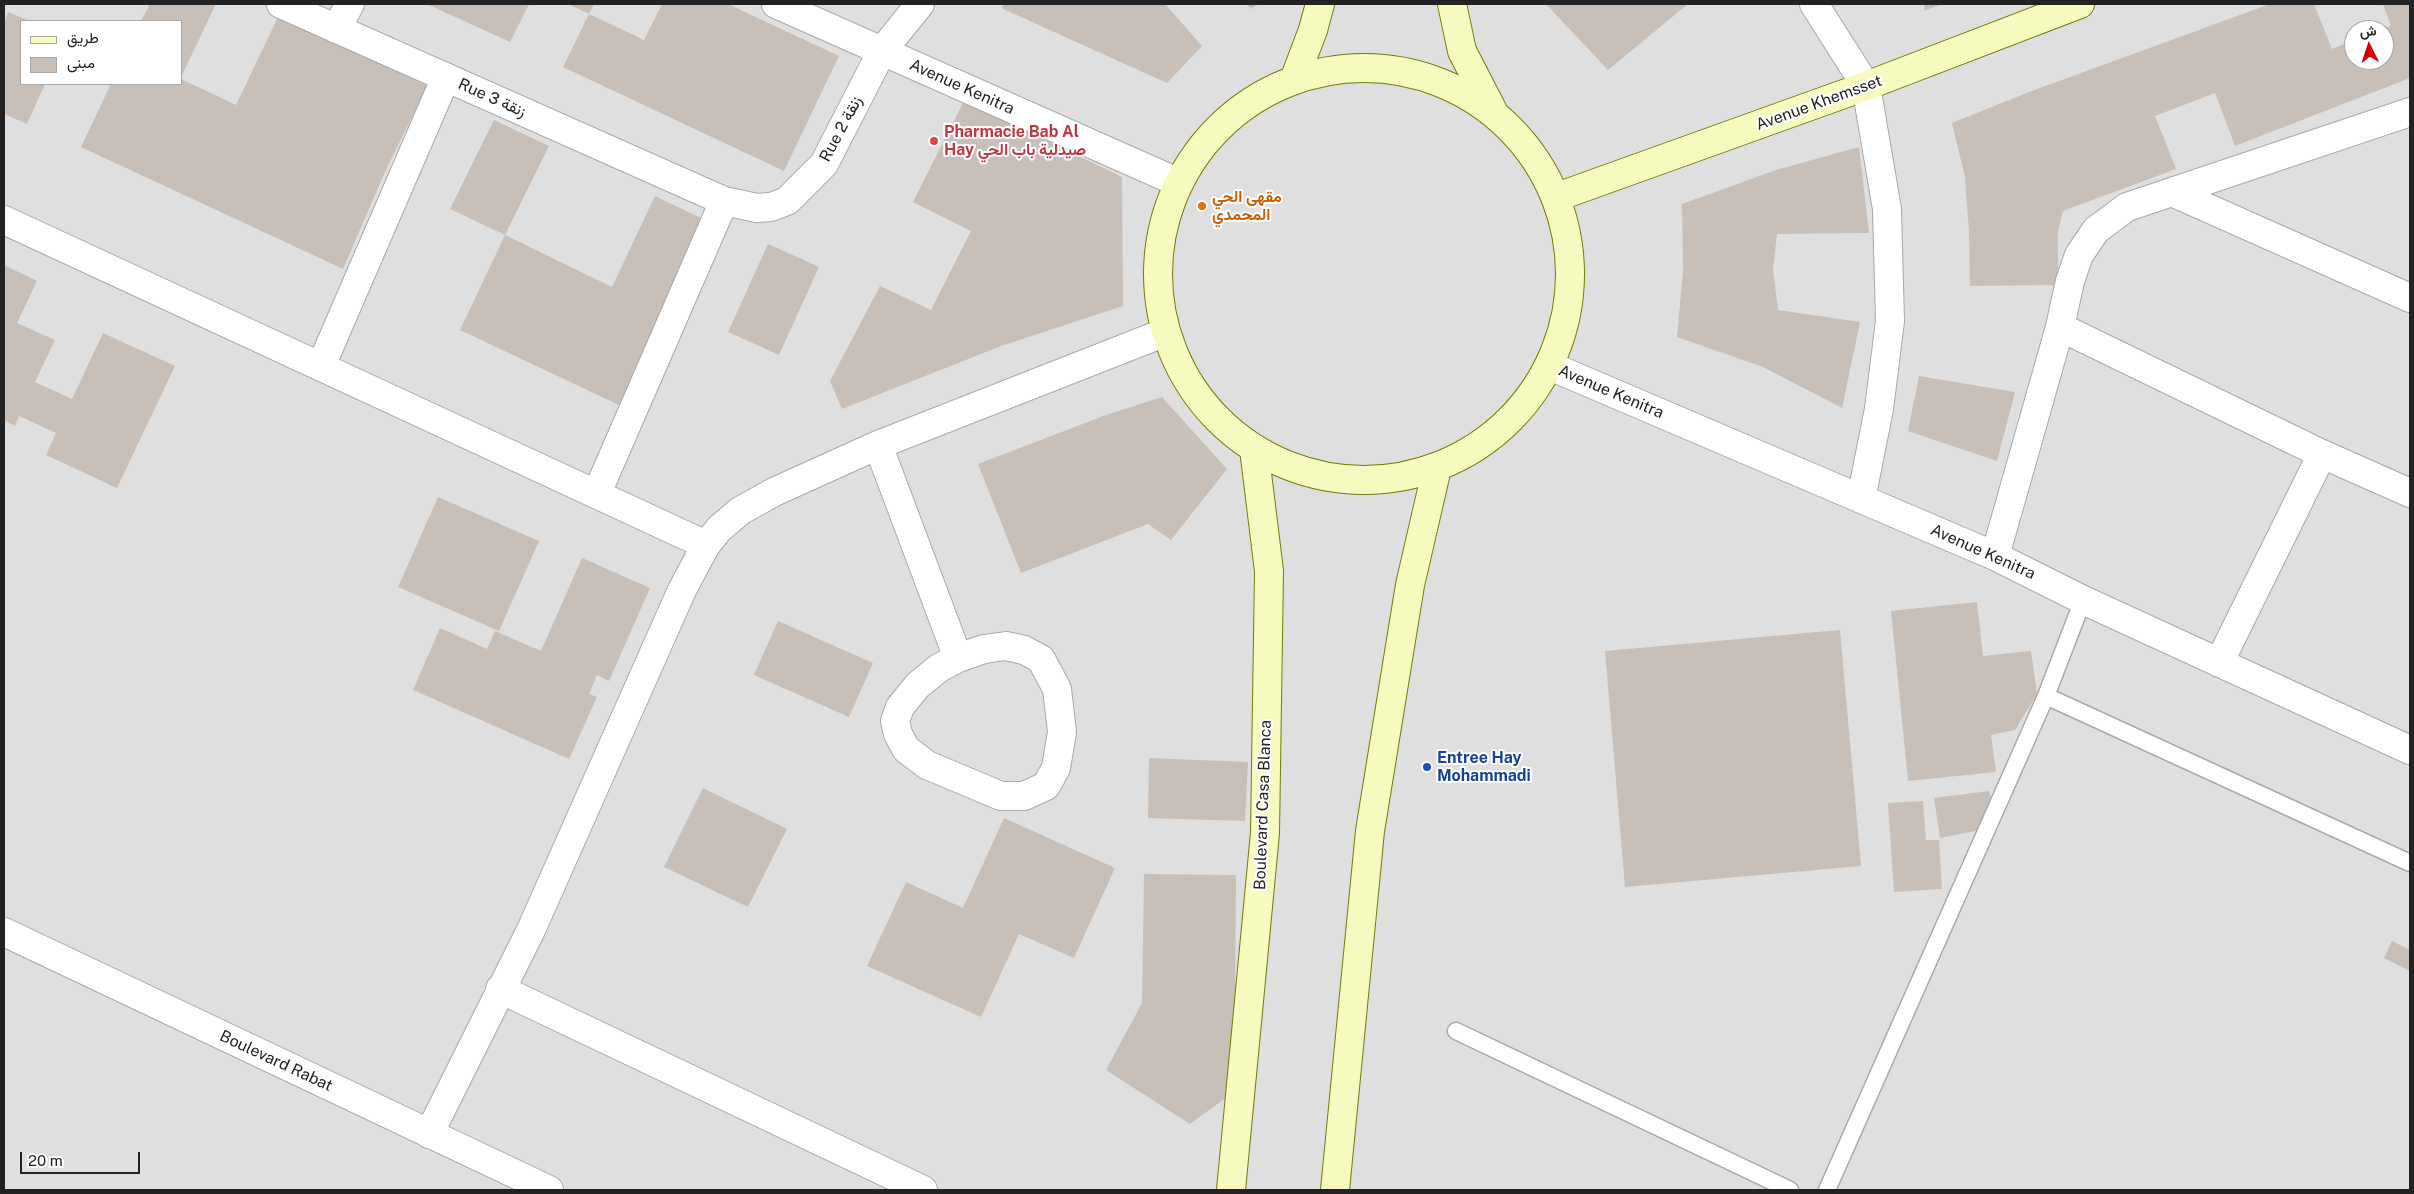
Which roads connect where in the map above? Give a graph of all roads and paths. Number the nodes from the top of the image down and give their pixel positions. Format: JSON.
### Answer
{"nodes":[{"id":1,"x":281,"y":4,"type":"edge"},
{"id":2,"x":350,"y":4,"type":"edge"},
{"id":3,"x":776,"y":4,"type":"edge"},
{"id":4,"x":920,"y":4,"type":"edge"},
{"id":5,"x":1320,"y":4,"type":"edge"},
{"id":6,"x":1452,"y":4,"type":"edge"},
{"id":7,"x":1814,"y":4,"type":"edge"},
{"id":8,"x":2080,"y":4,"type":"edge"},
{"id":9,"x":336,"y":29,"type":"junction"},
{"id":10,"x":882,"y":51,"type":"junction"},
{"id":11,"x":446,"y":77,"type":"junction"},
{"id":12,"x":1294,"y":80,"type":"junction"},
{"id":13,"x":1866,"y":86,"type":"junction"},
{"id":14,"x":2410,"y":112,"type":"edge"},
{"id":15,"x":1494,"y":113,"type":"junction"},
{"id":16,"x":1175,"y":181,"type":"junction"},
{"id":17,"x":2174,"y":193,"type":"junction"},
{"id":18,"x":714,"y":197,"type":"junction"},
{"id":19,"x":1557,"y":197,"type":"junction"},
{"id":20,"x":4,"y":220,"type":"edge"},
{"id":21,"x":2410,"y":298,"type":"edge"},
{"id":22,"x":2060,"y":327,"type":"junction"},
{"id":23,"x":1166,"y":332,"type":"junction"},
{"id":24,"x":321,"y":366,"type":"junction"},
{"id":25,"x":1550,"y":366,"type":"junction"},
{"id":26,"x":878,"y":445,"type":"junction"},
{"id":27,"x":1254,"y":449,"type":"junction"},
{"id":28,"x":2322,"y":454,"type":"junction"},
{"id":29,"x":1437,"y":468,"type":"junction"},
{"id":30,"x":597,"y":493,"type":"junction"},
{"id":31,"x":2410,"y":493,"type":"edge"},
{"id":32,"x":1861,"y":499,"type":"junction"},
{"id":33,"x":706,"y":545,"type":"junction"},
{"id":34,"x":1996,"y":556,"type":"junction"},
{"id":35,"x":2084,"y":600,"type":"junction"},
{"id":36,"x":958,"y":658,"type":"junction"},
{"id":37,"x":2219,"y":663,"type":"junction"},
{"id":38,"x":2046,"y":696,"type":"junction"},
{"id":39,"x":2410,"y":750,"type":"edge"},
{"id":40,"x":2410,"y":863,"type":"edge"},
{"id":41,"x":4,"y":932,"type":"edge"},
{"id":42,"x":500,"y":989,"type":"junction"},
{"id":43,"x":1456,"y":1031,"type":"dead end"},
{"id":44,"x":429,"y":1134,"type":"junction"},
{"id":45,"x":548,"y":1190,"type":"edge"},
{"id":46,"x":923,"y":1190,"type":"edge"},
{"id":47,"x":1232,"y":1190,"type":"edge"},
{"id":48,"x":1335,"y":1190,"type":"edge"},
{"id":49,"x":1790,"y":1190,"type":"edge"},
{"id":50,"x":1827,"y":1190,"type":"edge"}],
"edges":[{"from":1,"to":9,"type":"street","name":"Rue 3 زنقة"},
{"from":2,"to":9,"type":"street"},
{"from":3,"to":10,"type":"street","name":"Avenue Kenitra"},
{"from":4,"to":10,"type":"street","name":"Rue 2 زنقة"},
{"from":5,"to":12,"type":"main road"},
{"from":6,"to":15,"type":"main road"},
{"from":7,"to":13,"type":"street"},
{"from":8,"to":13,"type":"main road","name":"Avenue Khemsset"},
{"from":9,"to":11,"type":"street","name":"Rue 3 زنقة"},
{"from":10,"to":16,"type":"street","name":"Avenue Kenitra"},
{"from":10,"to":18,"type":"street","name":"Rue 2 زنقة"},
{"from":11,"to":18,"type":"street","name":"Rue 3 زنقة"},
{"from":11,"to":24,"type":"street"},
{"from":12,"to":15,"type":"main road"},
{"from":12,"to":16,"type":"main road"},
{"from":13,"to":19,"type":"main road","name":"Avenue Khemsset"},
{"from":13,"to":32,"type":"street"},
{"from":14,"to":17,"type":"street"},
{"from":15,"to":19,"type":"main road"},
{"from":16,"to":23,"type":"main road"},
{"from":17,"to":21,"type":"street"},
{"from":17,"to":22,"type":"street"},
{"from":18,"to":30,"type":"street"},
{"from":19,"to":25,"type":"main road"},
{"from":20,"to":24,"type":"street"},
{"from":22,"to":28,"type":"street"},
{"from":22,"to":34,"type":"street"},
{"from":23,"to":26,"type":"street"},
{"from":23,"to":27,"type":"main road"},
{"from":24,"to":30,"type":"street"},
{"from":25,"to":29,"type":"main road"},
{"from":25,"to":32,"type":"street","name":"Avenue Kenitra"},
{"from":26,"to":33,"type":"street"},
{"from":26,"to":36,"type":"street"},
{"from":27,"to":29,"type":"main road"},
{"from":27,"to":47,"type":"main road","name":"Boulevard Casa Blanca"},
{"from":28,"to":31,"type":"street"},
{"from":28,"to":37,"type":"street"},
{"from":29,"to":48,"type":"main road"},
{"from":30,"to":33,"type":"street"},
{"from":32,"to":34,"type":"street","name":"Avenue Kenitra"},
{"from":33,"to":42,"type":"street"},
{"from":34,"to":35,"type":"street","name":"Avenue Kenitra"},
{"from":35,"to":37,"type":"street","name":"Avenue Kenitra"},
{"from":35,"to":38,"type":"lane"},
{"from":36,"to":36,"type":"street"},
{"from":37,"to":39,"type":"street","name":"Avenue Kenitra"},
{"from":38,"to":40,"type":"lane"},
{"from":38,"to":50,"type":"lane"},
{"from":41,"to":44,"type":"street","name":"Boulevard Rabat"},
{"from":42,"to":44,"type":"street"},
{"from":42,"to":46,"type":"street"},
{"from":43,"to":49,"type":"lane"},
{"from":44,"to":45,"type":"street","name":"Boulevard Rabat"}]}
